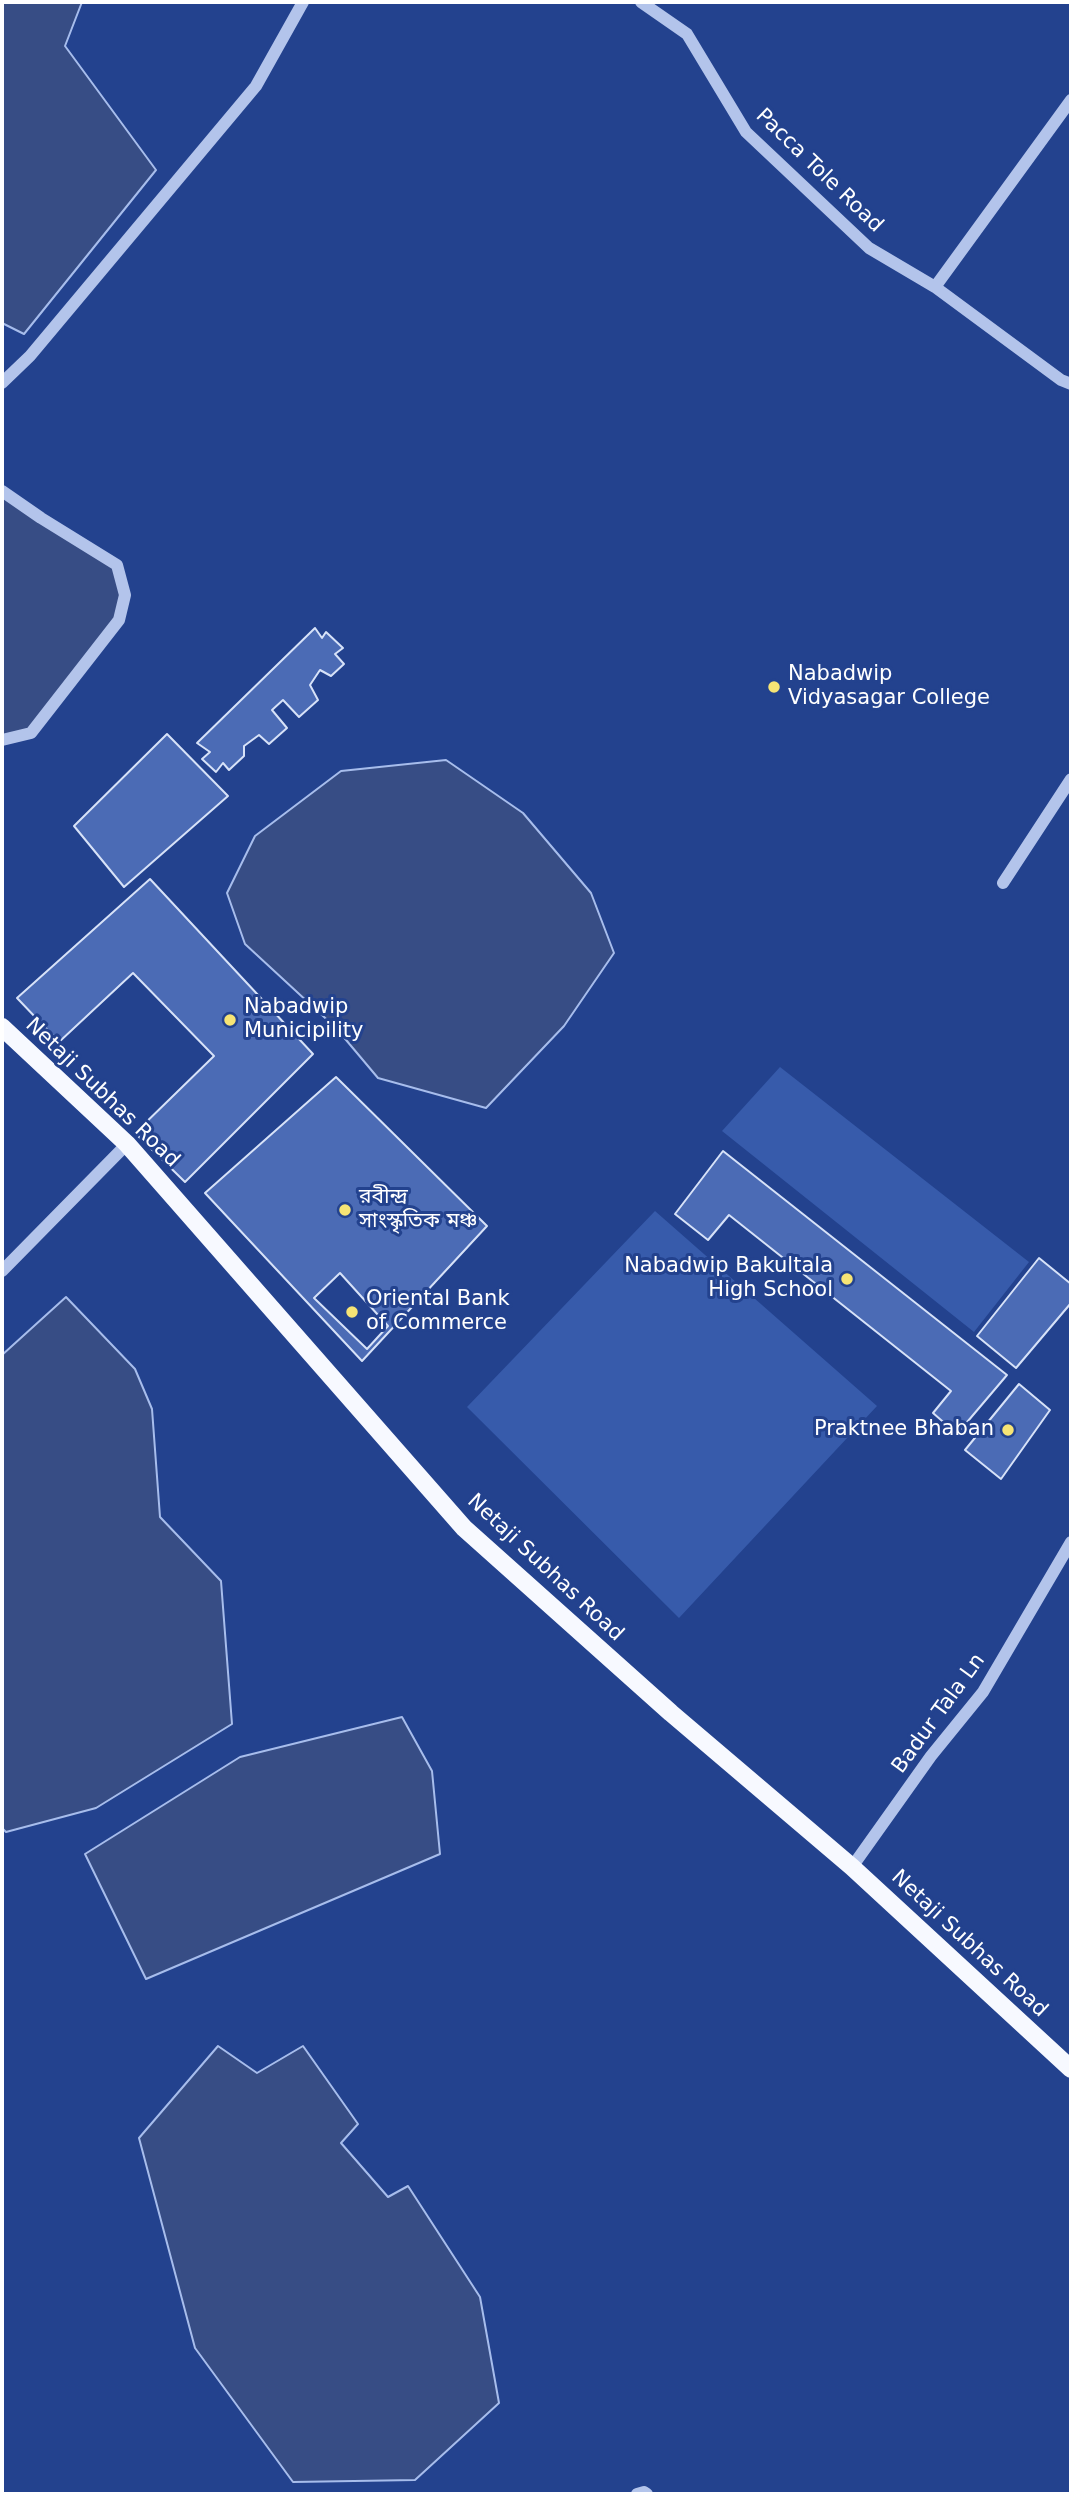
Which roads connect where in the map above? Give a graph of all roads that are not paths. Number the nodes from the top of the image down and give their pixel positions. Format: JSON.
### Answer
{"nodes":[{"id":1,"x":303,"y":2,"type":"edge"},
{"id":2,"x":640,"y":2,"type":"edge"},
{"id":3,"x":1071,"y":100,"type":"edge"},
{"id":4,"x":935,"y":287,"type":"junction"},
{"id":5,"x":2,"y":383,"type":"edge"},
{"id":6,"x":1071,"y":384,"type":"edge"},
{"id":7,"x":2,"y":491,"type":"edge"},
{"id":8,"x":2,"y":740,"type":"edge"},
{"id":9,"x":1071,"y":779,"type":"edge"},
{"id":10,"x":1003,"y":883,"type":"dead end"},
{"id":11,"x":2,"y":1027,"type":"edge"},
{"id":12,"x":127,"y":1144,"type":"junction"},
{"id":13,"x":2,"y":1271,"type":"edge"},
{"id":14,"x":1071,"y":1542,"type":"edge"},
{"id":15,"x":852,"y":1867,"type":"junction"},
{"id":16,"x":1071,"y":2069,"type":"edge"},
{"id":17,"x":637,"y":2494,"type":"edge"},
{"id":18,"x":647,"y":2494,"type":"edge"}],
"edges":[{"from":1,"to":5,"type":"street"},
{"from":2,"to":4,"type":"street","name":"Pacca Tole Road"},
{"from":3,"to":4,"type":"street"},
{"from":4,"to":6,"type":"street","name":"Pacca Tole Road"},
{"from":7,"to":8,"type":"street"},
{"from":9,"to":10,"type":"street"},
{"from":11,"to":12,"type":"main road","name":"Netaji Subhas Road"},
{"from":12,"to":13,"type":"street"},
{"from":12,"to":15,"type":"main road","name":"Netaji Subhas Road"},
{"from":14,"to":15,"type":"street","name":"Badur Tala Ln"},
{"from":15,"to":16,"type":"main road","name":"Netaji Subhas Road"},
{"from":17,"to":18,"type":"street"}]}
